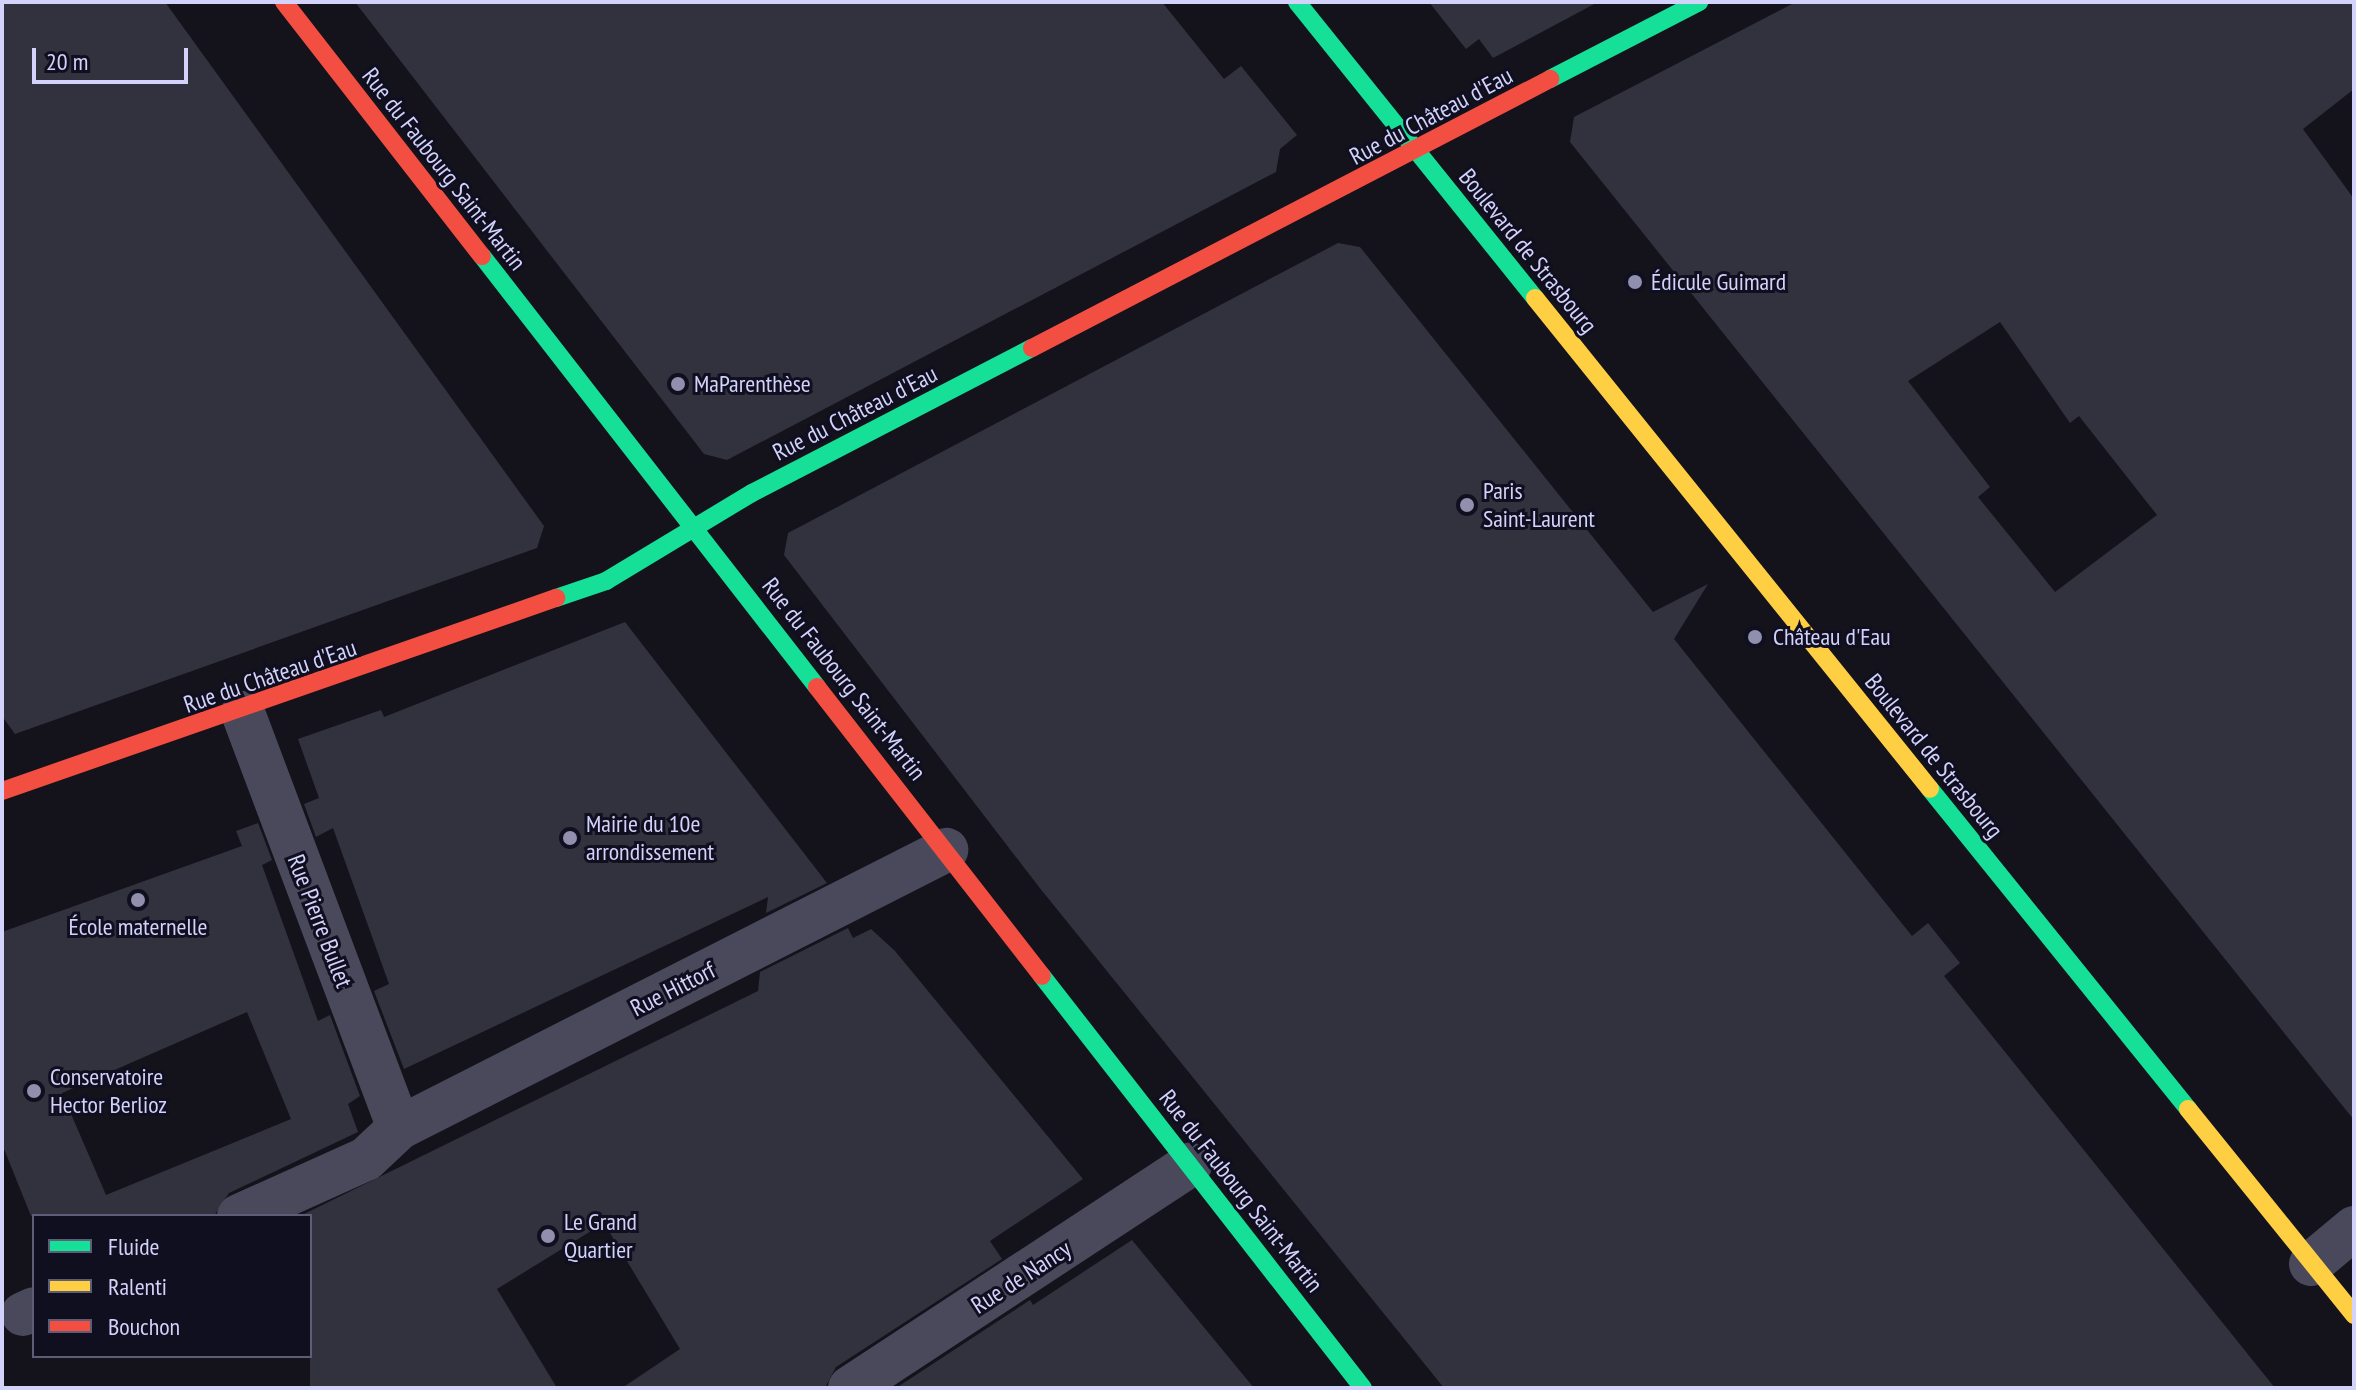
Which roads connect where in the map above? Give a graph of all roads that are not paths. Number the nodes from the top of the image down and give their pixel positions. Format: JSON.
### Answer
{"nodes":[{"id":1,"x":284,"y":2,"type":"edge"},
{"id":2,"x":1297,"y":2,"type":"edge"},
{"id":3,"x":1699,"y":2,"type":"edge"},
{"id":4,"x":1416,"y":150,"type":"junction"},
{"id":5,"x":699,"y":528,"type":"junction"},
{"id":6,"x":243,"y":713,"type":"junction"},
{"id":7,"x":2,"y":791,"type":"edge"},
{"id":8,"x":946,"y":850,"type":"junction"},
{"id":9,"x":399,"y":1128,"type":"junction"},
{"id":10,"x":1190,"y":1165,"type":"junction"},
{"id":11,"x":243,"y":1214,"type":"edge"},
{"id":12,"x":2354,"y":1228,"type":"edge"},
{"id":13,"x":2311,"y":1264,"type":"junction"},
{"id":14,"x":2354,"y":1315,"type":"edge"},
{"id":15,"x":850,"y":1388,"type":"edge"},
{"id":16,"x":1363,"y":1388,"type":"edge"}],
"edges":[{"from":1,"to":5,"type":"main road","name":"Rue du Faubourg Saint-Martin"},
{"from":2,"to":4,"type":"main road","name":"Boulevard de Strasbourg"},
{"from":3,"to":4,"type":"main road","name":"Rue du Château d'Eau"},
{"from":4,"to":5,"type":"main road","name":"Rue du Château d'Eau"},
{"from":4,"to":13,"type":"main road","name":"Boulevard de Strasbourg"},
{"from":5,"to":6,"type":"main road","name":"Rue du Château d'Eau"},
{"from":5,"to":8,"type":"main road","name":"Rue du Faubourg Saint-Martin"},
{"from":6,"to":7,"type":"main road","name":"Rue du Château d'Eau"},
{"from":6,"to":9,"type":"street","name":"Rue Pierre Bullet"},
{"from":8,"to":9,"type":"street","name":"Rue Hittorf"},
{"from":8,"to":10,"type":"main road","name":"Rue du Faubourg Saint-Martin"},
{"from":9,"to":11,"type":"street","name":"Rue Hittorf"},
{"from":10,"to":15,"type":"street","name":"Rue de Nancy"},
{"from":10,"to":16,"type":"main road","name":"Rue du Faubourg Saint-Martin"},
{"from":12,"to":13,"type":"street"},
{"from":13,"to":14,"type":"main road","name":"Boulevard de Strasbourg"}]}
